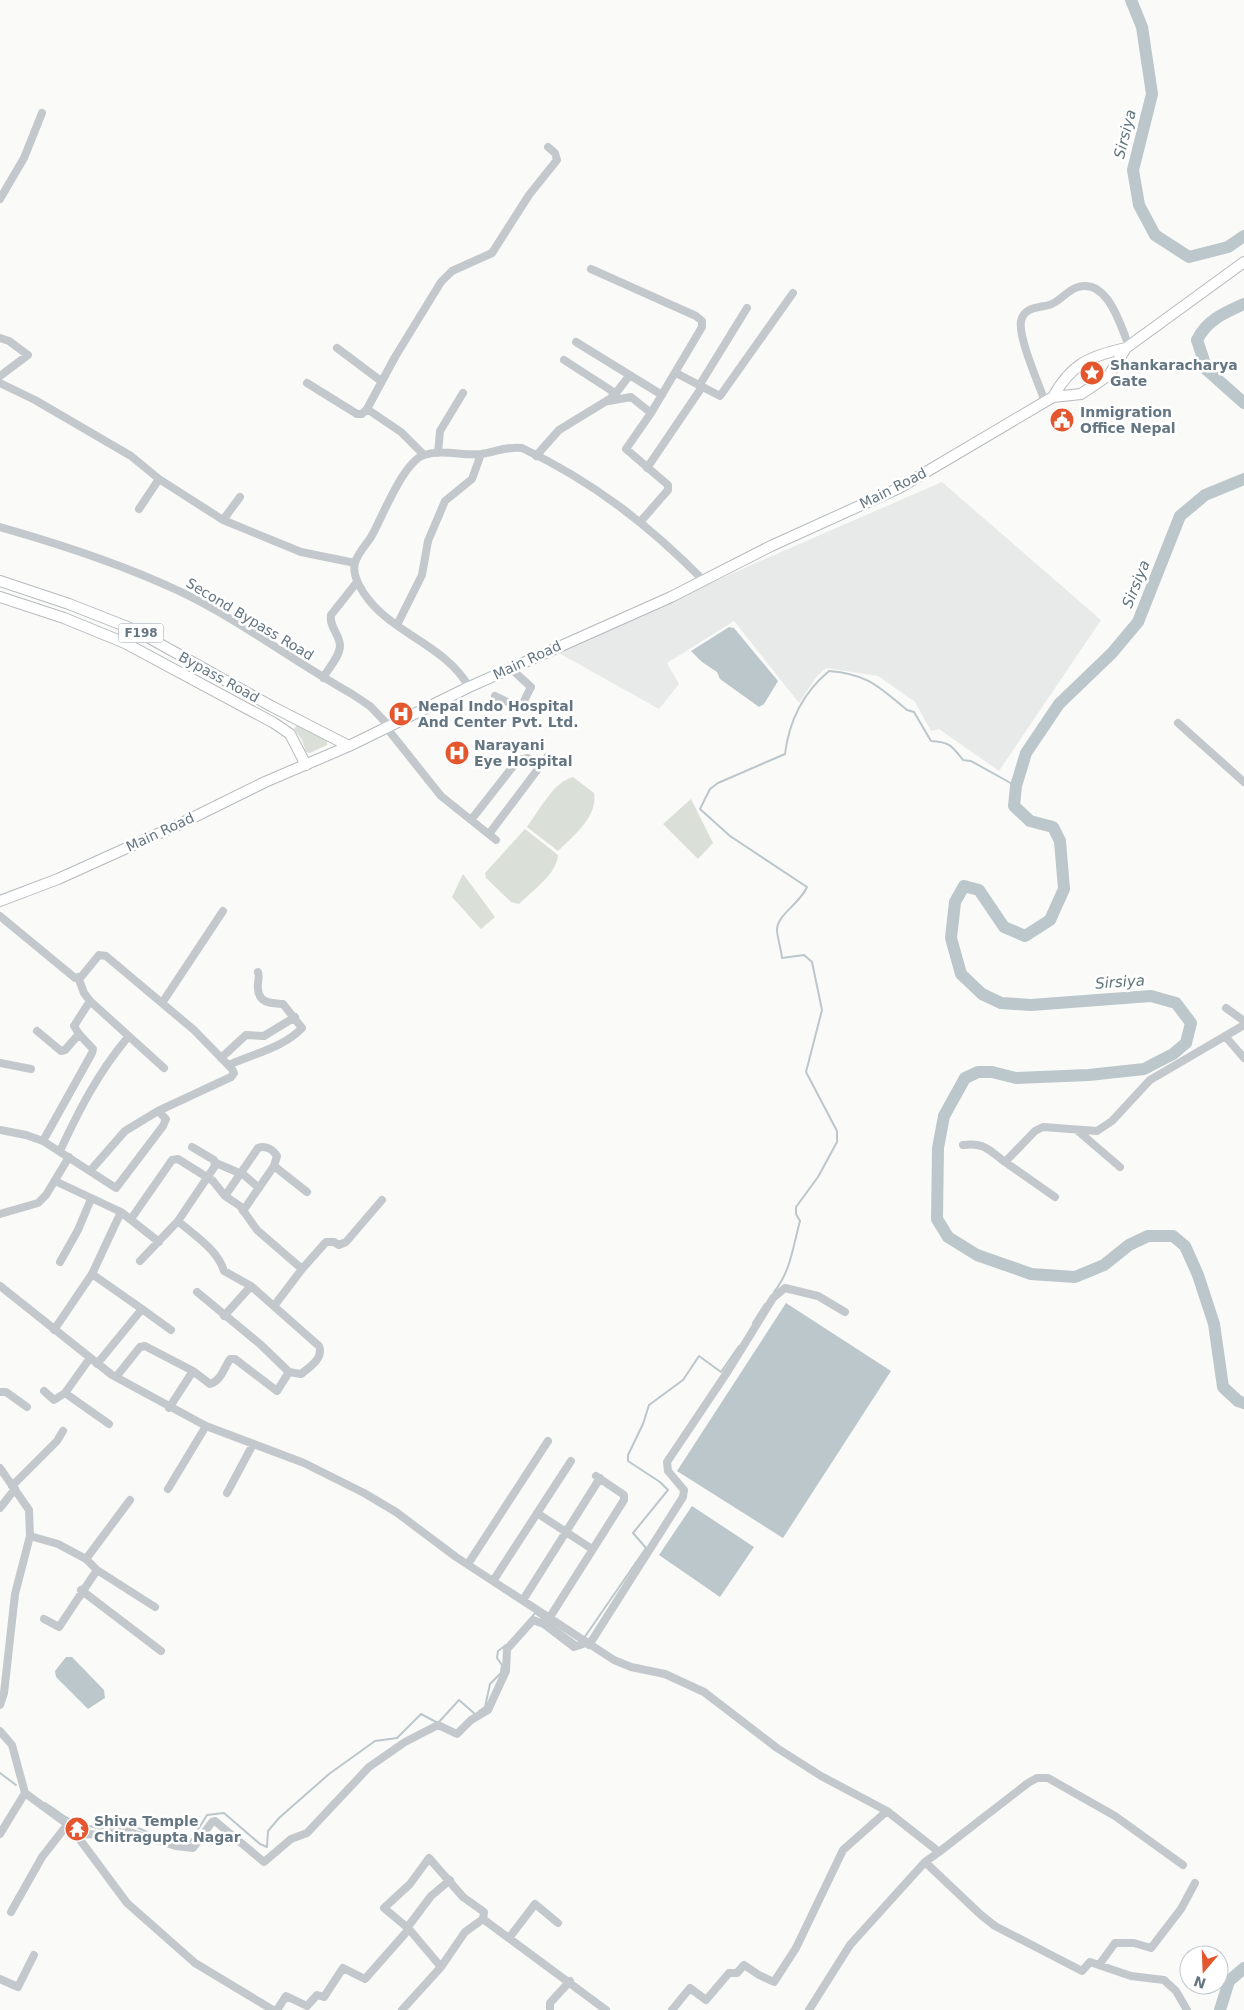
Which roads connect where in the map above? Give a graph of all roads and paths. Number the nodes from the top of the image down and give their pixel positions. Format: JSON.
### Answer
{"nodes":[{"id":1,"x":42,"y":114,"type":"dead end"},
{"id":2,"x":548,"y":147,"type":"dead end"},
{"id":3,"x":0,"y":199,"type":"edge"},
{"id":4,"x":1244,"y":262,"type":"edge"},
{"id":5,"x":592,"y":269,"type":"dead end"},
{"id":6,"x":793,"y":293,"type":"dead end"},
{"id":7,"x":747,"y":308,"type":"dead end"},
{"id":8,"x":0,"y":338,"type":"edge"},
{"id":9,"x":576,"y":342,"type":"dead end"},
{"id":10,"x":1127,"y":347,"type":"junction"},
{"id":11,"x":337,"y":348,"type":"dead end"},
{"id":12,"x":564,"y":360,"type":"dead end"},
{"id":13,"x":676,"y":373,"type":"junction"},
{"id":14,"x":0,"y":376,"type":"edge"},
{"id":15,"x":629,"y":376,"type":"junction"},
{"id":16,"x":381,"y":381,"type":"junction"},
{"id":17,"x":307,"y":382,"type":"dead end"},
{"id":18,"x":0,"y":383,"type":"edge"},
{"id":19,"x":700,"y":386,"type":"junction"},
{"id":20,"x":463,"y":393,"type":"dead end"},
{"id":21,"x":662,"y":396,"type":"junction"},
{"id":22,"x":611,"y":399,"type":"junction"},
{"id":23,"x":1049,"y":400,"type":"junction"},
{"id":24,"x":368,"y":409,"type":"junction"},
{"id":25,"x":651,"y":413,"type":"junction"},
{"id":26,"x":438,"y":453,"type":"junction"},
{"id":27,"x":481,"y":454,"type":"junction"},
{"id":28,"x":424,"y":455,"type":"junction"},
{"id":29,"x":536,"y":456,"type":"junction"},
{"id":30,"x":647,"y":468,"type":"junction"},
{"id":31,"x":158,"y":479,"type":"junction"},
{"id":32,"x":240,"y":497,"type":"dead end"},
{"id":33,"x":139,"y":509,"type":"dead end"},
{"id":34,"x":223,"y":520,"type":"junction"},
{"id":35,"x":641,"y":521,"type":"junction"},
{"id":36,"x":0,"y":527,"type":"edge"},
{"id":37,"x":355,"y":563,"type":"junction"},
{"id":38,"x":703,"y":580,"type":"junction"},
{"id":39,"x":0,"y":581,"type":"edge"},
{"id":40,"x":357,"y":582,"type":"junction"},
{"id":41,"x":0,"y":596,"type":"edge"},
{"id":42,"x":69,"y":604,"type":"junction"},
{"id":43,"x":64,"y":618,"type":"junction"},
{"id":44,"x":397,"y":625,"type":"junction"},
{"id":45,"x":510,"y":668,"type":"junction"},
{"id":46,"x":324,"y":678,"type":"junction"},
{"id":47,"x":469,"y":687,"type":"junction"},
{"id":48,"x":495,"y":696,"type":"dead end"},
{"id":49,"x":272,"y":706,"type":"junction"},
{"id":50,"x":265,"y":720,"type":"junction"},
{"id":51,"x":1178,"y":723,"type":"dead end"},
{"id":52,"x":388,"y":726,"type":"junction"},
{"id":53,"x":349,"y":746,"type":"junction"},
{"id":54,"x":548,"y":757,"type":"dead end"},
{"id":55,"x":306,"y":765,"type":"junction"},
{"id":56,"x":540,"y":766,"type":"junction"},
{"id":57,"x":1243,"y":777,"type":"edge"},
{"id":58,"x":471,"y":820,"type":"junction"},
{"id":59,"x":488,"y":834,"type":"junction"},
{"id":60,"x":496,"y":840,"type":"dead end"},
{"id":61,"x":0,"y":901,"type":"edge"},
{"id":62,"x":223,"y":911,"type":"dead end"},
{"id":63,"x":0,"y":916,"type":"edge"},
{"id":64,"x":258,"y":972,"type":"dead end"},
{"id":65,"x":78,"y":977,"type":"junction"},
{"id":66,"x":90,"y":1001,"type":"junction"},
{"id":67,"x":162,"y":1003,"type":"junction"},
{"id":68,"x":1226,"y":1008,"type":"dead end"},
{"id":69,"x":295,"y":1017,"type":"junction"},
{"id":70,"x":1244,"y":1023,"type":"edge"},
{"id":71,"x":37,"y":1031,"type":"dead end"},
{"id":72,"x":79,"y":1034,"type":"junction"},
{"id":73,"x":1225,"y":1036,"type":"junction"},
{"id":74,"x":128,"y":1037,"type":"junction"},
{"id":75,"x":222,"y":1058,"type":"junction"},
{"id":76,"x":1244,"y":1058,"type":"edge"},
{"id":77,"x":0,"y":1063,"type":"edge"},
{"id":78,"x":229,"y":1065,"type":"junction"},
{"id":79,"x":164,"y":1068,"type":"dead end"},
{"id":80,"x":31,"y":1070,"type":"dead end"},
{"id":81,"x":158,"y":1111,"type":"junction"},
{"id":82,"x":1077,"y":1129,"type":"junction"},
{"id":83,"x":0,"y":1130,"type":"edge"},
{"id":84,"x":43,"y":1141,"type":"junction"},
{"id":85,"x":963,"y":1145,"type":"dead end"},
{"id":86,"x":192,"y":1147,"type":"dead end"},
{"id":87,"x":60,"y":1151,"type":"junction"},
{"id":88,"x":69,"y":1157,"type":"junction"},
{"id":89,"x":1005,"y":1162,"type":"junction"},
{"id":90,"x":216,"y":1163,"type":"junction"},
{"id":91,"x":274,"y":1166,"type":"junction"},
{"id":92,"x":1120,"y":1167,"type":"dead end"},
{"id":93,"x":90,"y":1171,"type":"junction"},
{"id":94,"x":240,"y":1174,"type":"junction"},
{"id":95,"x":207,"y":1179,"type":"junction"},
{"id":96,"x":55,"y":1182,"type":"junction"},
{"id":97,"x":259,"y":1188,"type":"junction"},
{"id":98,"x":308,"y":1192,"type":"dead end"},
{"id":99,"x":225,"y":1196,"type":"junction"},
{"id":100,"x":1055,"y":1196,"type":"dead end"},
{"id":101,"x":91,"y":1199,"type":"junction"},
{"id":102,"x":382,"y":1200,"type":"dead end"},
{"id":103,"x":2,"y":1211,"type":"edge"},
{"id":104,"x":243,"y":1211,"type":"junction"},
{"id":105,"x":121,"y":1212,"type":"junction"},
{"id":106,"x":131,"y":1219,"type":"junction"},
{"id":107,"x":178,"y":1221,"type":"junction"},
{"id":108,"x":159,"y":1242,"type":"junction"},
{"id":109,"x":140,"y":1261,"type":"dead end"},
{"id":110,"x":60,"y":1262,"type":"dead end"},
{"id":111,"x":302,"y":1269,"type":"junction"},
{"id":112,"x":92,"y":1274,"type":"junction"},
{"id":113,"x":0,"y":1286,"type":"edge"},
{"id":114,"x":251,"y":1286,"type":"junction"},
{"id":115,"x":197,"y":1292,"type":"dead end"},
{"id":116,"x":274,"y":1306,"type":"junction"},
{"id":117,"x":142,"y":1309,"type":"junction"},
{"id":118,"x":845,"y":1312,"type":"dead end"},
{"id":119,"x":224,"y":1316,"type":"junction"},
{"id":120,"x":54,"y":1330,"type":"junction"},
{"id":121,"x":171,"y":1330,"type":"dead end"},
{"id":122,"x":90,"y":1358,"type":"junction"},
{"id":123,"x":97,"y":1364,"type":"junction"},
{"id":124,"x":193,"y":1372,"type":"junction"},
{"id":125,"x":289,"y":1372,"type":"junction"},
{"id":126,"x":116,"y":1378,"type":"junction"},
{"id":127,"x":44,"y":1391,"type":"dead end"},
{"id":128,"x":0,"y":1392,"type":"edge"},
{"id":129,"x":64,"y":1393,"type":"junction"},
{"id":130,"x":27,"y":1407,"type":"dead end"},
{"id":131,"x":169,"y":1408,"type":"junction"},
{"id":132,"x":109,"y":1424,"type":"dead end"},
{"id":133,"x":206,"y":1426,"type":"junction"},
{"id":134,"x":64,"y":1431,"type":"dead end"},
{"id":135,"x":548,"y":1441,"type":"dead end"},
{"id":136,"x":253,"y":1444,"type":"junction"},
{"id":137,"x":570,"y":1461,"type":"dead end"},
{"id":138,"x":0,"y":1468,"type":"edge"},
{"id":139,"x":13,"y":1488,"type":"junction"},
{"id":140,"x":168,"y":1489,"type":"dead end"},
{"id":141,"x":227,"y":1494,"type":"dead end"},
{"id":142,"x":130,"y":1500,"type":"dead end"},
{"id":143,"x":0,"y":1508,"type":"edge"},
{"id":144,"x":537,"y":1513,"type":"junction"},
{"id":145,"x":566,"y":1531,"type":"junction"},
{"id":146,"x":30,"y":1536,"type":"junction"},
{"id":147,"x":592,"y":1549,"type":"junction"},
{"id":148,"x":86,"y":1559,"type":"junction"},
{"id":149,"x":468,"y":1564,"type":"junction"},
{"id":150,"x":97,"y":1570,"type":"junction"},
{"id":151,"x":493,"y":1581,"type":"junction"},
{"id":152,"x":81,"y":1590,"type":"junction"},
{"id":153,"x":523,"y":1600,"type":"junction"},
{"id":154,"x":155,"y":1607,"type":"dead end"},
{"id":155,"x":550,"y":1617,"type":"junction"},
{"id":156,"x":44,"y":1619,"type":"dead end"},
{"id":157,"x":584,"y":1641,"type":"junction"},
{"id":158,"x":161,"y":1651,"type":"dead end"},
{"id":159,"x":0,"y":1705,"type":"edge"},
{"id":160,"x":0,"y":1731,"type":"edge"},
{"id":161,"x":25,"y":1793,"type":"junction"},
{"id":162,"x":887,"y":1811,"type":"junction"},
{"id":163,"x":67,"y":1825,"type":"junction"},
{"id":164,"x":0,"y":1834,"type":"edge"},
{"id":165,"x":77,"y":1836,"type":"junction"},
{"id":166,"x":939,"y":1852,"type":"junction"},
{"id":167,"x":925,"y":1862,"type":"junction"},
{"id":168,"x":1184,"y":1865,"type":"dead end"},
{"id":169,"x":450,"y":1880,"type":"junction"},
{"id":170,"x":1195,"y":1883,"type":"dead end"},
{"id":171,"x":11,"y":1912,"type":"dead end"},
{"id":172,"x":483,"y":1919,"type":"junction"},
{"id":173,"x":558,"y":1923,"type":"dead end"},
{"id":174,"x":408,"y":1928,"type":"junction"},
{"id":175,"x":509,"y":1938,"type":"junction"},
{"id":176,"x":34,"y":1955,"type":"dead end"},
{"id":177,"x":1099,"y":1965,"type":"junction"},
{"id":178,"x":441,"y":1967,"type":"junction"},
{"id":179,"x":0,"y":1979,"type":"edge"},
{"id":180,"x":570,"y":1981,"type":"junction"},
{"id":181,"x":275,"y":2010,"type":"edge"},
{"id":182,"x":402,"y":2010,"type":"edge"},
{"id":183,"x":550,"y":2010,"type":"edge"},
{"id":184,"x":606,"y":2010,"type":"edge"},
{"id":185,"x":672,"y":2010,"type":"edge"},
{"id":186,"x":809,"y":2010,"type":"edge"},
{"id":187,"x":1188,"y":2010,"type":"edge"}],
"edges":[{"from":1,"to":3,"type":"street"},
{"from":2,"to":16,"type":"street"},
{"from":4,"to":10,"type":"main road"},
{"from":5,"to":13,"type":"street"},
{"from":6,"to":19,"type":"street"},
{"from":7,"to":19,"type":"street"},
{"from":8,"to":14,"type":"street"},
{"from":9,"to":15,"type":"street"},
{"from":10,"to":23,"type":"main road"},
{"from":10,"to":23,"type":"main road"},
{"from":10,"to":23,"type":"street"},
{"from":11,"to":16,"type":"street"},
{"from":12,"to":22,"type":"street"},
{"from":13,"to":19,"type":"street"},
{"from":13,"to":21,"type":"street"},
{"from":15,"to":21,"type":"street"},
{"from":15,"to":22,"type":"street"},
{"from":16,"to":24,"type":"street"},
{"from":17,"to":24,"type":"street"},
{"from":18,"to":31,"type":"street"},
{"from":19,"to":30,"type":"street"},
{"from":20,"to":26,"type":"street"},
{"from":21,"to":25,"type":"street"},
{"from":22,"to":25,"type":"street"},
{"from":22,"to":29,"type":"street"},
{"from":23,"to":38,"type":"main road","name":"Main Road"},
{"from":24,"to":28,"type":"street"},
{"from":25,"to":30,"type":"street"},
{"from":26,"to":27,"type":"street"},
{"from":26,"to":28,"type":"street"},
{"from":27,"to":29,"type":"street"},
{"from":27,"to":44,"type":"street"},
{"from":28,"to":37,"type":"street"},
{"from":29,"to":35,"type":"street"},
{"from":30,"to":35,"type":"street"},
{"from":31,"to":33,"type":"street"},
{"from":31,"to":34,"type":"street"},
{"from":32,"to":34,"type":"street"},
{"from":34,"to":37,"type":"street"},
{"from":35,"to":38,"type":"street"},
{"from":36,"to":46,"type":"street","name":"Second Bypass Road"},
{"from":37,"to":40,"type":"street"},
{"from":38,"to":45,"type":"main road","name":"Main Road"},
{"from":39,"to":42,"type":"main road","name":"Bypass Road","number":"F198"},
{"from":40,"to":44,"type":"street"},
{"from":40,"to":46,"type":"street"},
{"from":41,"to":43,"type":"main road","name":"Bypass Road","number":"F198"},
{"from":42,"to":43,"type":"main road"},
{"from":42,"to":49,"type":"main road","name":"Bypass Road","number":"F198"},
{"from":43,"to":50,"type":"main road","name":"Bypass Road","number":"F198"},
{"from":44,"to":47,"type":"street"},
{"from":45,"to":47,"type":"main road","name":"Main Road"},
{"from":45,"to":48,"type":"street"},
{"from":46,"to":52,"type":"street","name":"Second Bypass Road"},
{"from":47,"to":52,"type":"main road","name":"Main Road"},
{"from":49,"to":50,"type":"main road"},
{"from":49,"to":53,"type":"main road","number":"F198"},
{"from":50,"to":55,"type":"main road","number":"F198"},
{"from":51,"to":57,"type":"street"},
{"from":52,"to":53,"type":"main road","name":"Main Road"},
{"from":52,"to":58,"type":"street","name":"Second Bypass Road"},
{"from":53,"to":55,"type":"main road","name":"Main Road"},
{"from":54,"to":56,"type":"street"},
{"from":55,"to":61,"type":"main road","name":"Main Road"},
{"from":56,"to":58,"type":"street"},
{"from":56,"to":59,"type":"street"},
{"from":58,"to":59,"type":"street","name":"Second Bypass Road"},
{"from":59,"to":60,"type":"street","name":"Second Bypass Road"},
{"from":62,"to":67,"type":"street"},
{"from":63,"to":65,"type":"street"},
{"from":64,"to":69,"type":"street"},
{"from":65,"to":66,"type":"street"},
{"from":65,"to":67,"type":"street"},
{"from":66,"to":72,"type":"street"},
{"from":66,"to":74,"type":"street"},
{"from":67,"to":75,"type":"street"},
{"from":68,"to":70,"type":"street"},
{"from":69,"to":75,"type":"street"},
{"from":69,"to":78,"type":"street"},
{"from":70,"to":73,"type":"street"},
{"from":71,"to":72,"type":"street"},
{"from":72,"to":84,"type":"street"},
{"from":73,"to":76,"type":"street"},
{"from":73,"to":82,"type":"street"},
{"from":74,"to":79,"type":"street"},
{"from":74,"to":87,"type":"street"},
{"from":75,"to":78,"type":"street"},
{"from":77,"to":80,"type":"street"},
{"from":78,"to":81,"type":"street"},
{"from":81,"to":93,"type":"street"},
{"from":81,"to":93,"type":"street"},
{"from":82,"to":89,"type":"street"},
{"from":82,"to":92,"type":"street"},
{"from":83,"to":84,"type":"street"},
{"from":84,"to":87,"type":"street"},
{"from":85,"to":89,"type":"street"},
{"from":86,"to":90,"type":"street"},
{"from":87,"to":88,"type":"street"},
{"from":88,"to":93,"type":"street"},
{"from":88,"to":96,"type":"street"},
{"from":89,"to":100,"type":"street"},
{"from":90,"to":94,"type":"street"},
{"from":90,"to":95,"type":"street"},
{"from":91,"to":94,"type":"street"},
{"from":91,"to":97,"type":"street"},
{"from":91,"to":98,"type":"street"},
{"from":94,"to":97,"type":"street"},
{"from":94,"to":99,"type":"street"},
{"from":95,"to":99,"type":"street"},
{"from":95,"to":106,"type":"street"},
{"from":95,"to":107,"type":"street"},
{"from":96,"to":101,"type":"street"},
{"from":96,"to":103,"type":"street"},
{"from":97,"to":104,"type":"street"},
{"from":99,"to":104,"type":"street"},
{"from":101,"to":105,"type":"street"},
{"from":101,"to":110,"type":"street"},
{"from":102,"to":111,"type":"street"},
{"from":104,"to":111,"type":"street"},
{"from":105,"to":106,"type":"street"},
{"from":105,"to":112,"type":"street"},
{"from":106,"to":108,"type":"street"},
{"from":107,"to":108,"type":"street"},
{"from":107,"to":114,"type":"street"},
{"from":108,"to":109,"type":"street"},
{"from":111,"to":116,"type":"street"},
{"from":112,"to":117,"type":"street"},
{"from":112,"to":120,"type":"street"},
{"from":113,"to":120,"type":"street"},
{"from":114,"to":116,"type":"street"},
{"from":114,"to":119,"type":"street"},
{"from":115,"to":119,"type":"street"},
{"from":116,"to":125,"type":"street"},
{"from":117,"to":121,"type":"street"},
{"from":117,"to":123,"type":"street"},
{"from":118,"to":157,"type":"street"},
{"from":119,"to":125,"type":"street"},
{"from":120,"to":122,"type":"street"},
{"from":122,"to":123,"type":"street"},
{"from":122,"to":129,"type":"street"},
{"from":123,"to":126,"type":"street"},
{"from":124,"to":125,"type":"street"},
{"from":124,"to":126,"type":"street"},
{"from":124,"to":131,"type":"street"},
{"from":126,"to":131,"type":"street"},
{"from":127,"to":129,"type":"street"},
{"from":128,"to":130,"type":"street"},
{"from":129,"to":132,"type":"street"},
{"from":131,"to":133,"type":"street"},
{"from":133,"to":136,"type":"street"},
{"from":133,"to":140,"type":"street"},
{"from":134,"to":139,"type":"street"},
{"from":135,"to":149,"type":"street"},
{"from":136,"to":141,"type":"street"},
{"from":136,"to":149,"type":"street"},
{"from":137,"to":144,"type":"street"},
{"from":138,"to":139,"type":"street"},
{"from":139,"to":143,"type":"street"},
{"from":139,"to":146,"type":"street"},
{"from":142,"to":148,"type":"street"},
{"from":144,"to":145,"type":"street"},
{"from":144,"to":151,"type":"street"},
{"from":145,"to":147,"type":"street"},
{"from":145,"to":147,"type":"street"},
{"from":145,"to":153,"type":"street"},
{"from":146,"to":148,"type":"street"},
{"from":146,"to":159,"type":"street"},
{"from":147,"to":155,"type":"street"},
{"from":148,"to":150,"type":"street"},
{"from":149,"to":151,"type":"street"},
{"from":150,"to":152,"type":"street"},
{"from":150,"to":154,"type":"street"},
{"from":151,"to":153,"type":"street"},
{"from":152,"to":156,"type":"street"},
{"from":152,"to":158,"type":"street"},
{"from":153,"to":155,"type":"street"},
{"from":155,"to":157,"type":"street"},
{"from":157,"to":162,"type":"street"},
{"from":157,"to":165,"type":"street"},
{"from":160,"to":161,"type":"street"},
{"from":161,"to":163,"type":"street"},
{"from":161,"to":164,"type":"street"},
{"from":162,"to":166,"type":"street"},
{"from":162,"to":185,"type":"street"},
{"from":163,"to":165,"type":"street"},
{"from":163,"to":171,"type":"street"},
{"from":165,"to":181,"type":"street"},
{"from":166,"to":167,"type":"street"},
{"from":166,"to":168,"type":"street"},
{"from":167,"to":177,"type":"street"},
{"from":167,"to":186,"type":"street"},
{"from":169,"to":172,"type":"street"},
{"from":169,"to":174,"type":"street"},
{"from":169,"to":174,"type":"street"},
{"from":170,"to":177,"type":"street"},
{"from":172,"to":175,"type":"street"},
{"from":172,"to":178,"type":"street"},
{"from":173,"to":175,"type":"street"},
{"from":174,"to":178,"type":"street"},
{"from":174,"to":181,"type":"street"},
{"from":175,"to":180,"type":"street"},
{"from":176,"to":179,"type":"street"},
{"from":177,"to":187,"type":"street"},
{"from":178,"to":182,"type":"street"},
{"from":180,"to":183,"type":"street"},
{"from":180,"to":184,"type":"street"}]}
